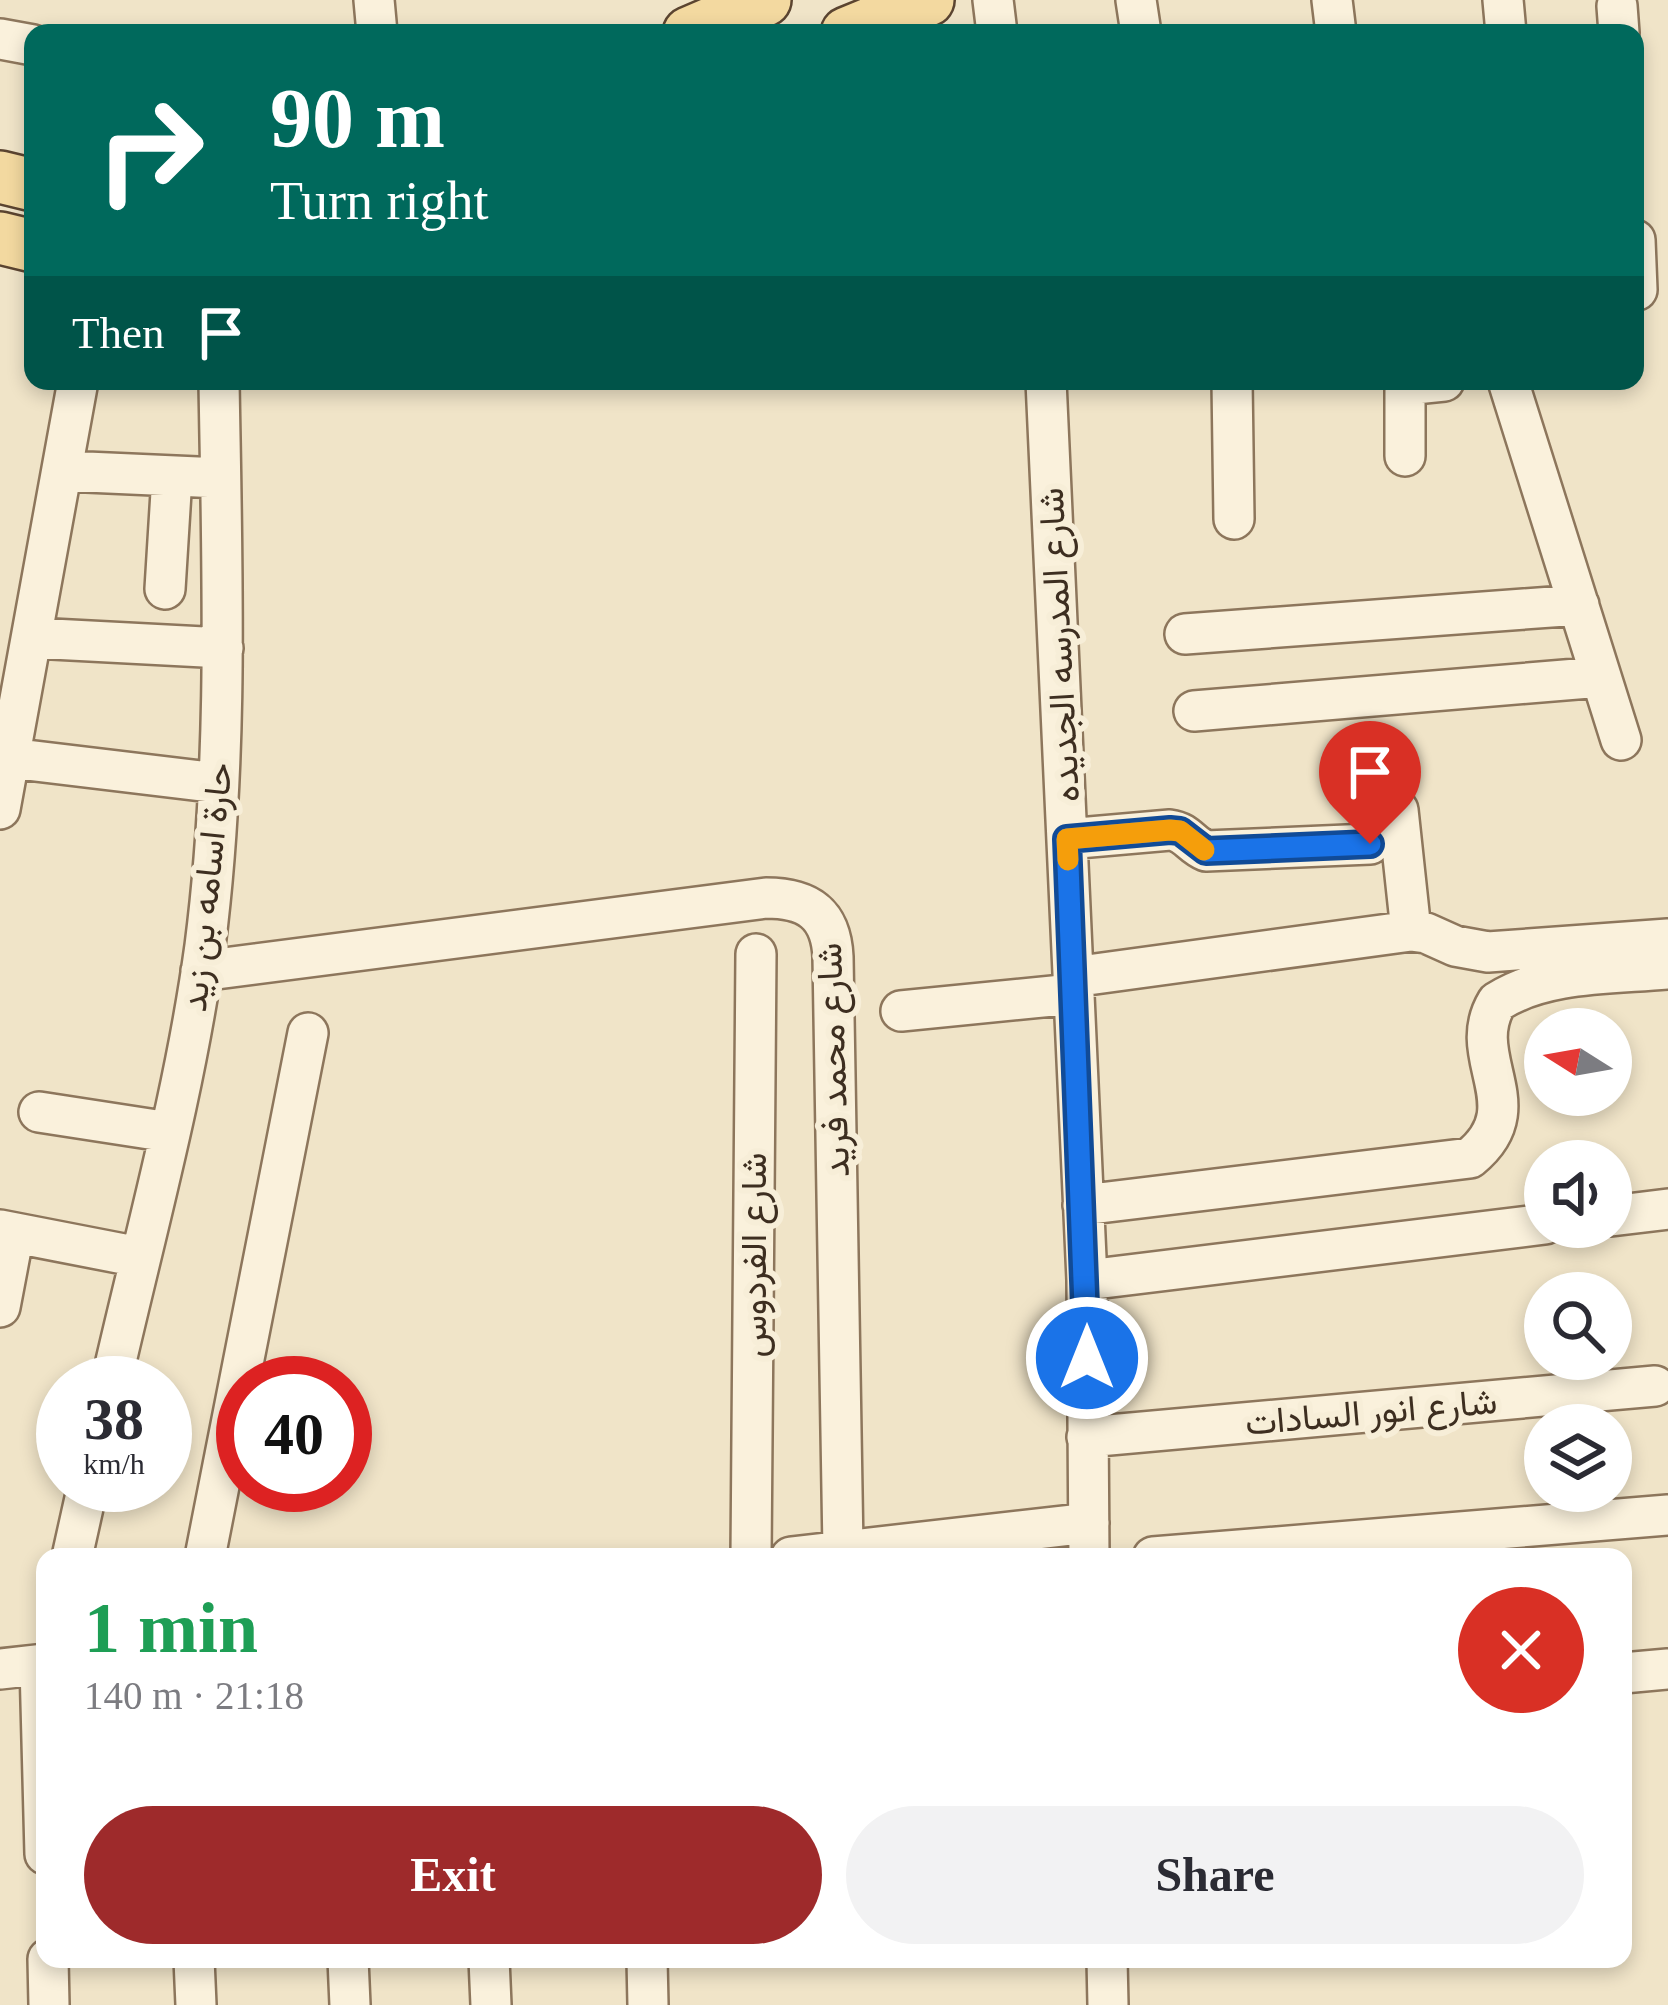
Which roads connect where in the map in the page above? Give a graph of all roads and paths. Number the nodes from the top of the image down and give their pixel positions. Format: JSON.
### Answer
{"nodes":[{"id":1,"x":928,"y":0,"type":"edge"},
{"id":2,"x":869,"y":24,"type":"edge"},
{"id":3,"x":77,"y":390,"type":"edge"},
{"id":4,"x":219,"y":390,"type":"edge"},
{"id":5,"x":1046,"y":390,"type":"edge"},
{"id":6,"x":1232,"y":390,"type":"edge"},
{"id":7,"x":1417,"y":390,"type":"edge"},
{"id":8,"x":1511,"y":390,"type":"edge"},
{"id":9,"x":1405,"y":456,"type":"dead end"},
{"id":10,"x":64,"y":471,"type":"junction"},
{"id":11,"x":172,"y":476,"type":"junction"},
{"id":12,"x":220,"y":478,"type":"junction"},
{"id":13,"x":1234,"y":519,"type":"dead end"},
{"id":14,"x":164,"y":590,"type":"dead end"},
{"id":15,"x":1579,"y":605,"type":"junction"},
{"id":16,"x":1185,"y":634,"type":"dead end"},
{"id":17,"x":32,"y":638,"type":"junction"},
{"id":18,"x":223,"y":648,"type":"junction"},
{"id":19,"x":1601,"y":677,"type":"junction"},
{"id":20,"x":1195,"y":711,"type":"dead end"},
{"id":21,"x":1621,"y":740,"type":"dead end"},
{"id":22,"x":218,"y":783,"type":"junction"},
{"id":23,"x":3,"y":788,"type":"edge"},
{"id":24,"x":1398,"y":810,"type":"dead end"},
{"id":25,"x":1067,"y":839,"type":"junction"},
{"id":26,"x":1370,"y":844,"type":"dead end"},
{"id":27,"x":1411,"y":931,"type":"junction"},
{"id":28,"x":1668,"y":939,"type":"edge"},
{"id":29,"x":756,"y":954,"type":"dead end"},
{"id":30,"x":1668,"y":969,"type":"edge"},
{"id":31,"x":201,"y":971,"type":"junction"},
{"id":32,"x":1073,"y":985,"type":"junction"},
{"id":33,"x":901,"y":1010,"type":"dead end"},
{"id":34,"x":308,"y":1033,"type":"dead end"},
{"id":35,"x":39,"y":1112,"type":"dead end"},
{"id":36,"x":169,"y":1132,"type":"junction"},
{"id":37,"x":1083,"y":1205,"type":"junction"},
{"id":38,"x":1668,"y":1209,"type":"edge"},
{"id":39,"x":1632,"y":1213,"type":"edge"},
{"id":40,"x":1524,"y":1227,"type":"edge"},
{"id":41,"x":7,"y":1232,"type":"edge"},
{"id":42,"x":139,"y":1257,"type":"junction"},
{"id":43,"x":1087,"y":1280,"type":"junction"},
{"id":44,"x":0,"y":1307,"type":"edge"},
{"id":45,"x":117,"y":1356,"type":"edge"},
{"id":46,"x":1655,"y":1386,"type":"dead end"},
{"id":47,"x":1087,"y":1437,"type":"junction"},
{"id":48,"x":82,"y":1512,"type":"edge"},
{"id":49,"x":1668,"y":1515,"type":"edge"},
{"id":50,"x":1089,"y":1540,"type":"edge"},
{"id":51,"x":74,"y":1548,"type":"edge"},
{"id":52,"x":207,"y":1548,"type":"edge"},
{"id":53,"x":751,"y":1548,"type":"edge"},
{"id":54,"x":843,"y":1548,"type":"edge"},
{"id":55,"x":892,"y":1548,"type":"edge"},
{"id":56,"x":1263,"y":1548,"type":"edge"},
{"id":57,"x":36,"y":1665,"type":"edge"},
{"id":58,"x":0,"y":1669,"type":"edge"},
{"id":59,"x":1668,"y":1669,"type":"edge"},
{"id":60,"x":1632,"y":1672,"type":"edge"},
{"id":61,"x":48,"y":1968,"type":"edge"},
{"id":62,"x":194,"y":1968,"type":"edge"},
{"id":63,"x":349,"y":1968,"type":"edge"},
{"id":64,"x":489,"y":1968,"type":"edge"},
{"id":65,"x":647,"y":1968,"type":"edge"},
{"id":66,"x":1107,"y":1968,"type":"edge"},
{"id":67,"x":49,"y":2005,"type":"edge"},
{"id":68,"x":196,"y":2005,"type":"edge"},
{"id":69,"x":350,"y":2005,"type":"edge"},
{"id":70,"x":490,"y":2005,"type":"edge"},
{"id":71,"x":648,"y":2005,"type":"edge"},
{"id":72,"x":1108,"y":2005,"type":"edge"}],
"edges":[{"from":1,"to":2,"type":"main road"},
{"from":3,"to":10,"type":"street"},
{"from":4,"to":12,"type":"street","name":"حارة اسامه بن زيد"},
{"from":5,"to":25,"type":"street","name":"شارع المدرسه الجديده"},
{"from":6,"to":13,"type":"street"},
{"from":7,"to":9,"type":"street"},
{"from":8,"to":15,"type":"street"},
{"from":10,"to":11,"type":"street"},
{"from":10,"to":17,"type":"street"},
{"from":11,"to":12,"type":"street"},
{"from":11,"to":14,"type":"street"},
{"from":12,"to":18,"type":"street","name":"حارة اسامه بن زيد"},
{"from":15,"to":16,"type":"street"},
{"from":15,"to":19,"type":"street"},
{"from":17,"to":18,"type":"street"},
{"from":17,"to":23,"type":"street"},
{"from":18,"to":22,"type":"street","name":"حارة اسامه بن زيد"},
{"from":19,"to":20,"type":"street"},
{"from":19,"to":21,"type":"street"},
{"from":22,"to":23,"type":"street"},
{"from":22,"to":31,"type":"street","name":"حارة اسامه بن زيد"},
{"from":24,"to":27,"type":"street"},
{"from":25,"to":26,"type":"street"},
{"from":25,"to":32,"type":"street","name":"شارع المدرسه الجديده"},
{"from":27,"to":28,"type":"street"},
{"from":27,"to":32,"type":"street"},
{"from":29,"to":53,"type":"street","name":"شارع الفردوس"},
{"from":30,"to":37,"type":"street"},
{"from":31,"to":36,"type":"street","name":"حارة اسامه بن زيد"},
{"from":31,"to":54,"type":"street","name":"شارع محمد فريد"},
{"from":32,"to":33,"type":"street"},
{"from":32,"to":37,"type":"street","name":"شارع المدرسه الجديده"},
{"from":34,"to":52,"type":"street"},
{"from":35,"to":36,"type":"street"},
{"from":36,"to":42,"type":"street","name":"حارة اسامه بن زيد"},
{"from":37,"to":43,"type":"street","name":"شارع المدرسه الجديده"},
{"from":38,"to":39,"type":"street"},
{"from":40,"to":43,"type":"street"},
{"from":41,"to":42,"type":"street"},
{"from":41,"to":44,"type":"street"},
{"from":42,"to":45,"type":"street","name":"حارة اسامه بن زيد"},
{"from":43,"to":47,"type":"street","name":"شارع المدرسه الجديده"},
{"from":46,"to":47,"type":"street","name":"شارع انور السادات"},
{"from":47,"to":50,"type":"street","name":"شارع المدرسه الجديده"},
{"from":48,"to":51,"type":"street"},
{"from":49,"to":56,"type":"street"},
{"from":50,"to":55,"type":"street"},
{"from":57,"to":58,"type":"street"},
{"from":59,"to":60,"type":"street"},
{"from":61,"to":67,"type":"street"},
{"from":62,"to":68,"type":"street"},
{"from":63,"to":69,"type":"street"},
{"from":64,"to":70,"type":"street"},
{"from":65,"to":71,"type":"street"},
{"from":66,"to":72,"type":"street"}]}
